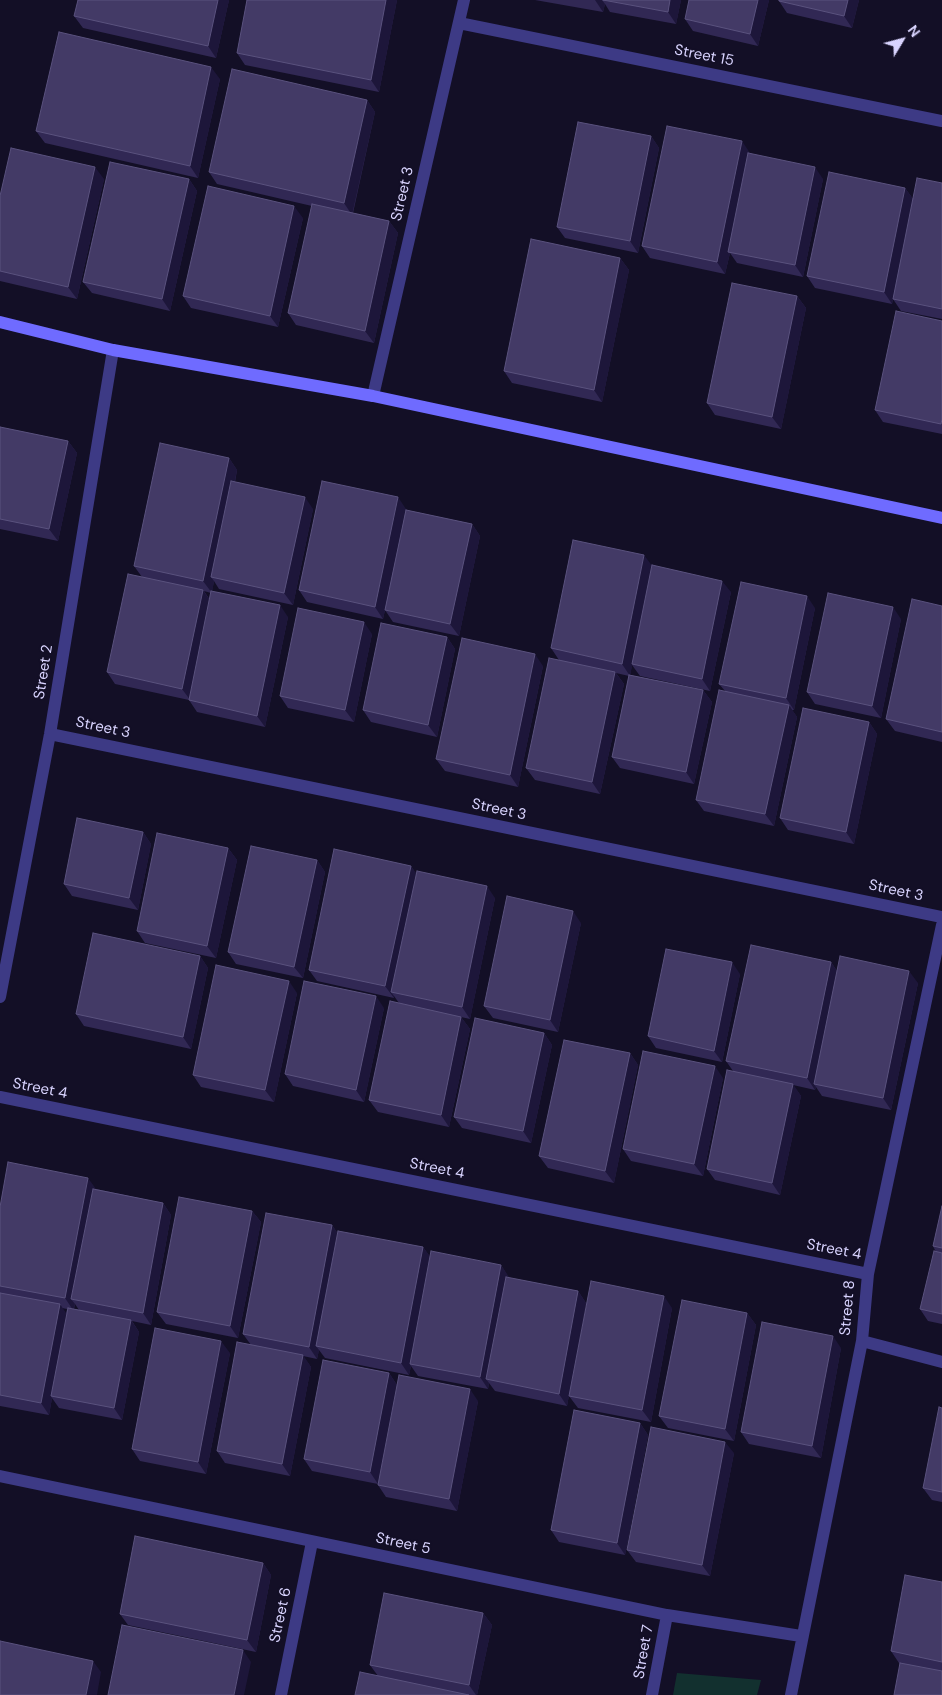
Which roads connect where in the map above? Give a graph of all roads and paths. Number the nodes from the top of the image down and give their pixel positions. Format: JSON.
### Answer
{"nodes":[{"id":1,"x":464,"y":0,"type":"edge"},
{"id":2,"x":459,"y":23,"type":"junction"},
{"id":3,"x":942,"y":121,"type":"edge"},
{"id":4,"x":0,"y":322,"type":"edge"},
{"id":5,"x":113,"y":350,"type":"junction"},
{"id":6,"x":373,"y":396,"type":"junction"},
{"id":7,"x":942,"y":518,"type":"edge"},
{"id":8,"x":50,"y":734,"type":"junction"},
{"id":9,"x":942,"y":917,"type":"edge"},
{"id":10,"x":942,"y":925,"type":"edge"},
{"id":11,"x":0,"y":997,"type":"edge"},
{"id":12,"x":0,"y":1097,"type":"edge"},
{"id":13,"x":868,"y":1274,"type":"junction"},
{"id":14,"x":862,"y":1341,"type":"junction"},
{"id":15,"x":942,"y":1362,"type":"edge"},
{"id":16,"x":0,"y":1476,"type":"edge"},
{"id":17,"x":312,"y":1542,"type":"junction"},
{"id":18,"x":667,"y":1615,"type":"junction"},
{"id":19,"x":801,"y":1636,"type":"junction"},
{"id":20,"x":281,"y":1695,"type":"edge"},
{"id":21,"x":652,"y":1695,"type":"edge"},
{"id":22,"x":791,"y":1695,"type":"edge"}],
"edges":[{"from":1,"to":2,"type":"street","name":"Street 3"},
{"from":2,"to":3,"type":"street","name":"Street 15"},
{"from":2,"to":6,"type":"street","name":"Street 3"},
{"from":4,"to":5,"type":"street"},
{"from":5,"to":6,"type":"street"},
{"from":5,"to":8,"type":"street","name":"Street 2"},
{"from":6,"to":7,"type":"street"},
{"from":8,"to":9,"type":"street","name":"Street 3"},
{"from":8,"to":11,"type":"street","name":"Street 2"},
{"from":10,"to":13,"type":"street","name":"Street 8"},
{"from":12,"to":13,"type":"street","name":"Street 4"},
{"from":13,"to":14,"type":"street","name":"Street 8"},
{"from":14,"to":15,"type":"street"},
{"from":14,"to":19,"type":"street","name":"Street 8"},
{"from":16,"to":17,"type":"street","name":"Street 5"},
{"from":17,"to":18,"type":"street","name":"Street 5"},
{"from":17,"to":20,"type":"street","name":"Street 6"},
{"from":18,"to":19,"type":"street","name":"Street 5"},
{"from":18,"to":21,"type":"street","name":"Street 7"},
{"from":19,"to":22,"type":"street","name":"Street 8"}]}
